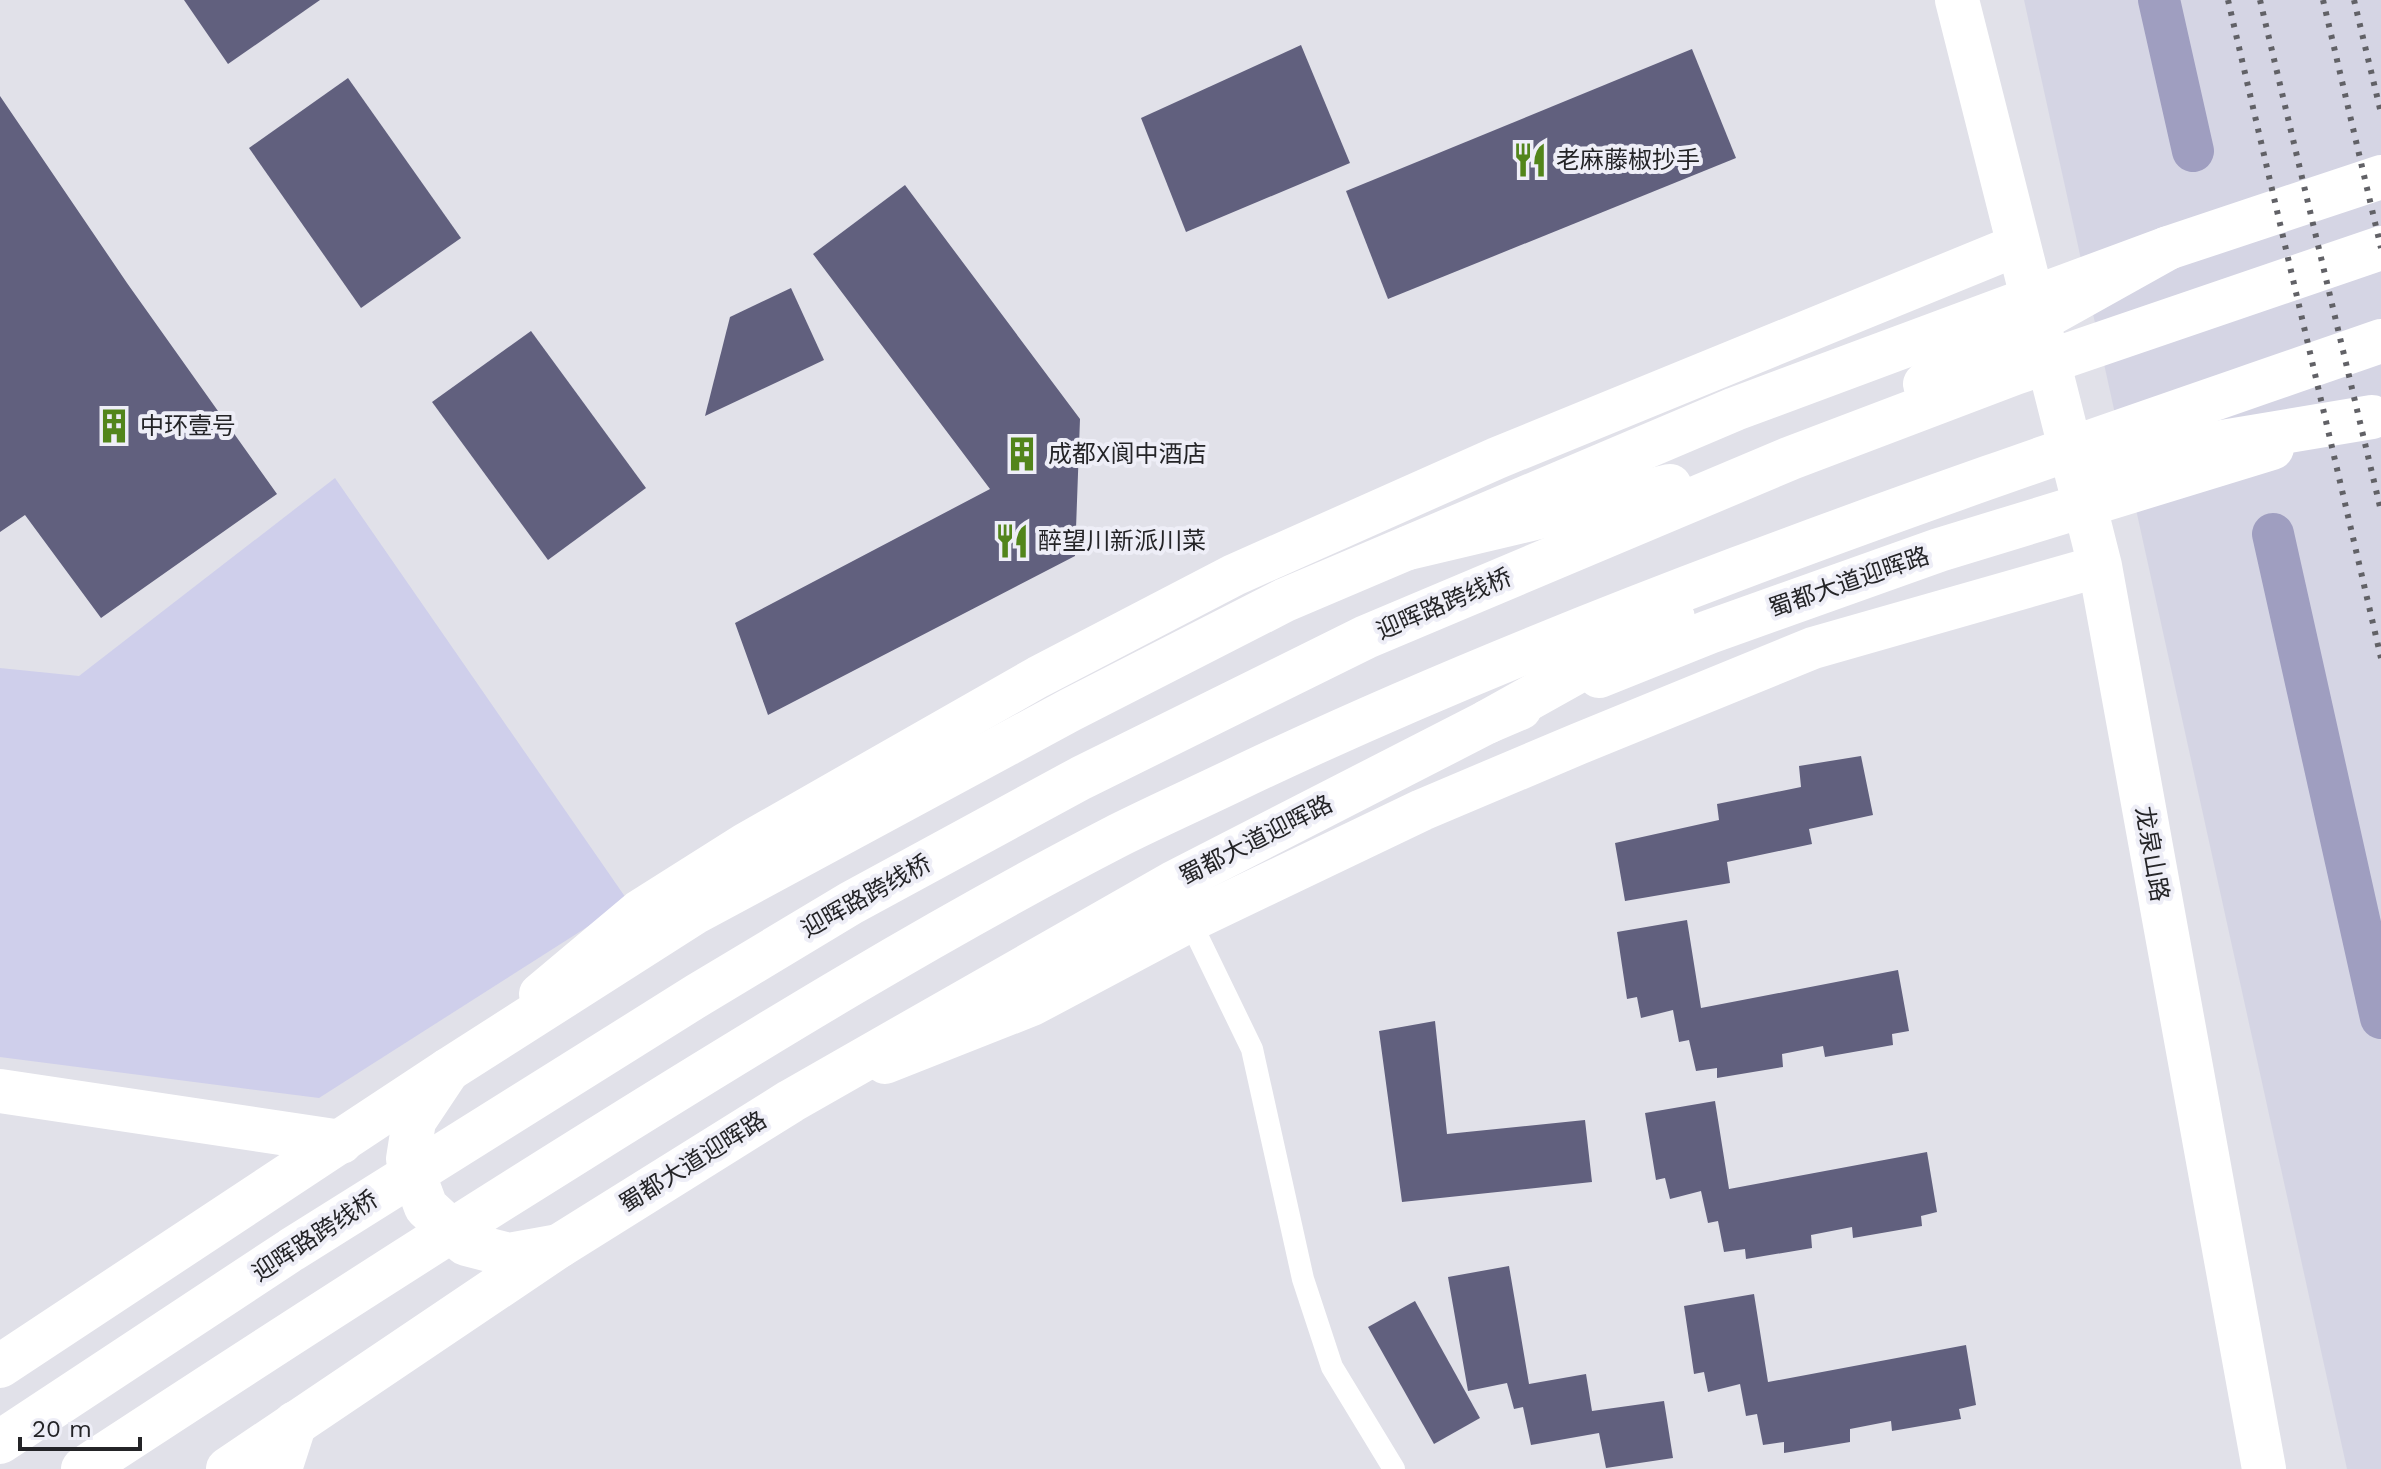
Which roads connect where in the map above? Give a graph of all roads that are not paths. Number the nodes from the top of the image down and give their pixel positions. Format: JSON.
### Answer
{"nodes":[{"id":1,"x":1957,"y":0,"type":"edge"},
{"id":2,"x":2381,"y":177,"type":"edge"},
{"id":3,"x":2018,"y":245,"type":"junction"},
{"id":4,"x":2168,"y":248,"type":"junction"},
{"id":5,"x":2381,"y":248,"type":"edge"},
{"id":6,"x":2381,"y":341,"type":"edge"},
{"id":7,"x":2376,"y":416,"type":"edge"},
{"id":8,"x":1791,"y":458,"type":"junction"},
{"id":9,"x":1973,"y":484,"type":"junction"},
{"id":10,"x":1818,"y":537,"type":"junction"},
{"id":11,"x":1408,"y":548,"type":"junction"},
{"id":12,"x":2100,"y":566,"type":"junction"},
{"id":13,"x":1487,"y":722,"type":"junction"},
{"id":14,"x":1190,"y":921,"type":"junction"},
{"id":15,"x":448,"y":1070,"type":"junction"},
{"id":16,"x":0,"y":1091,"type":"edge"},
{"id":17,"x":791,"y":1101,"type":"junction"},
{"id":18,"x":341,"y":1142,"type":"junction"},
{"id":19,"x":559,"y":1246,"type":"junction"},
{"id":20,"x":0,"y":1366,"type":"edge"},
{"id":21,"x":295,"y":1423,"type":"junction"},
{"id":22,"x":0,"y":1442,"type":"edge"},
{"id":23,"x":83,"y":1469,"type":"edge"},
{"id":24,"x":228,"y":1469,"type":"edge"},
{"id":25,"x":280,"y":1469,"type":"edge"},
{"id":26,"x":1394,"y":1469,"type":"edge"},
{"id":27,"x":2264,"y":1469,"type":"edge"}],
"edges":[{"from":1,"to":3,"type":"main road","name":"龙泉山路"},
{"from":2,"to":4,"type":"main road"},
{"from":3,"to":12,"type":"main road","name":"龙泉山路"},
{"from":3,"to":15,"type":"street"},
{"from":4,"to":8,"type":"main road"},
{"from":4,"to":11,"type":"main road"},
{"from":5,"to":8,"type":"main road"},
{"from":6,"to":9,"type":"main road"},
{"from":7,"to":9,"type":"main road"},
{"from":7,"to":13,"type":"main road","name":"蜀都大道迎晖路"},
{"from":8,"to":11,"type":"main road"},
{"from":8,"to":22,"type":"main road","name":"迎晖路跨线桥"},
{"from":9,"to":10,"type":"main road"},
{"from":10,"to":13,"type":"main road"},
{"from":10,"to":23,"type":"main road"},
{"from":11,"to":15,"type":"main road"},
{"from":12,"to":14,"type":"street"},
{"from":12,"to":27,"type":"main road","name":"龙泉山路"},
{"from":13,"to":17,"type":"main road","name":"蜀都大道迎晖路"},
{"from":14,"to":17,"type":"street"},
{"from":14,"to":26,"type":"lane"},
{"from":15,"to":18,"type":"main road"},
{"from":15,"to":19,"type":"main road"},
{"from":16,"to":18,"type":"main road"},
{"from":17,"to":19,"type":"main road","name":"蜀都大道迎晖路"},
{"from":18,"to":20,"type":"main road"},
{"from":19,"to":21,"type":"main road","name":"蜀都大道迎晖路"},
{"from":21,"to":24,"type":"main road","name":"蜀都大道迎晖路"},
{"from":21,"to":25,"type":"main road"}]}
